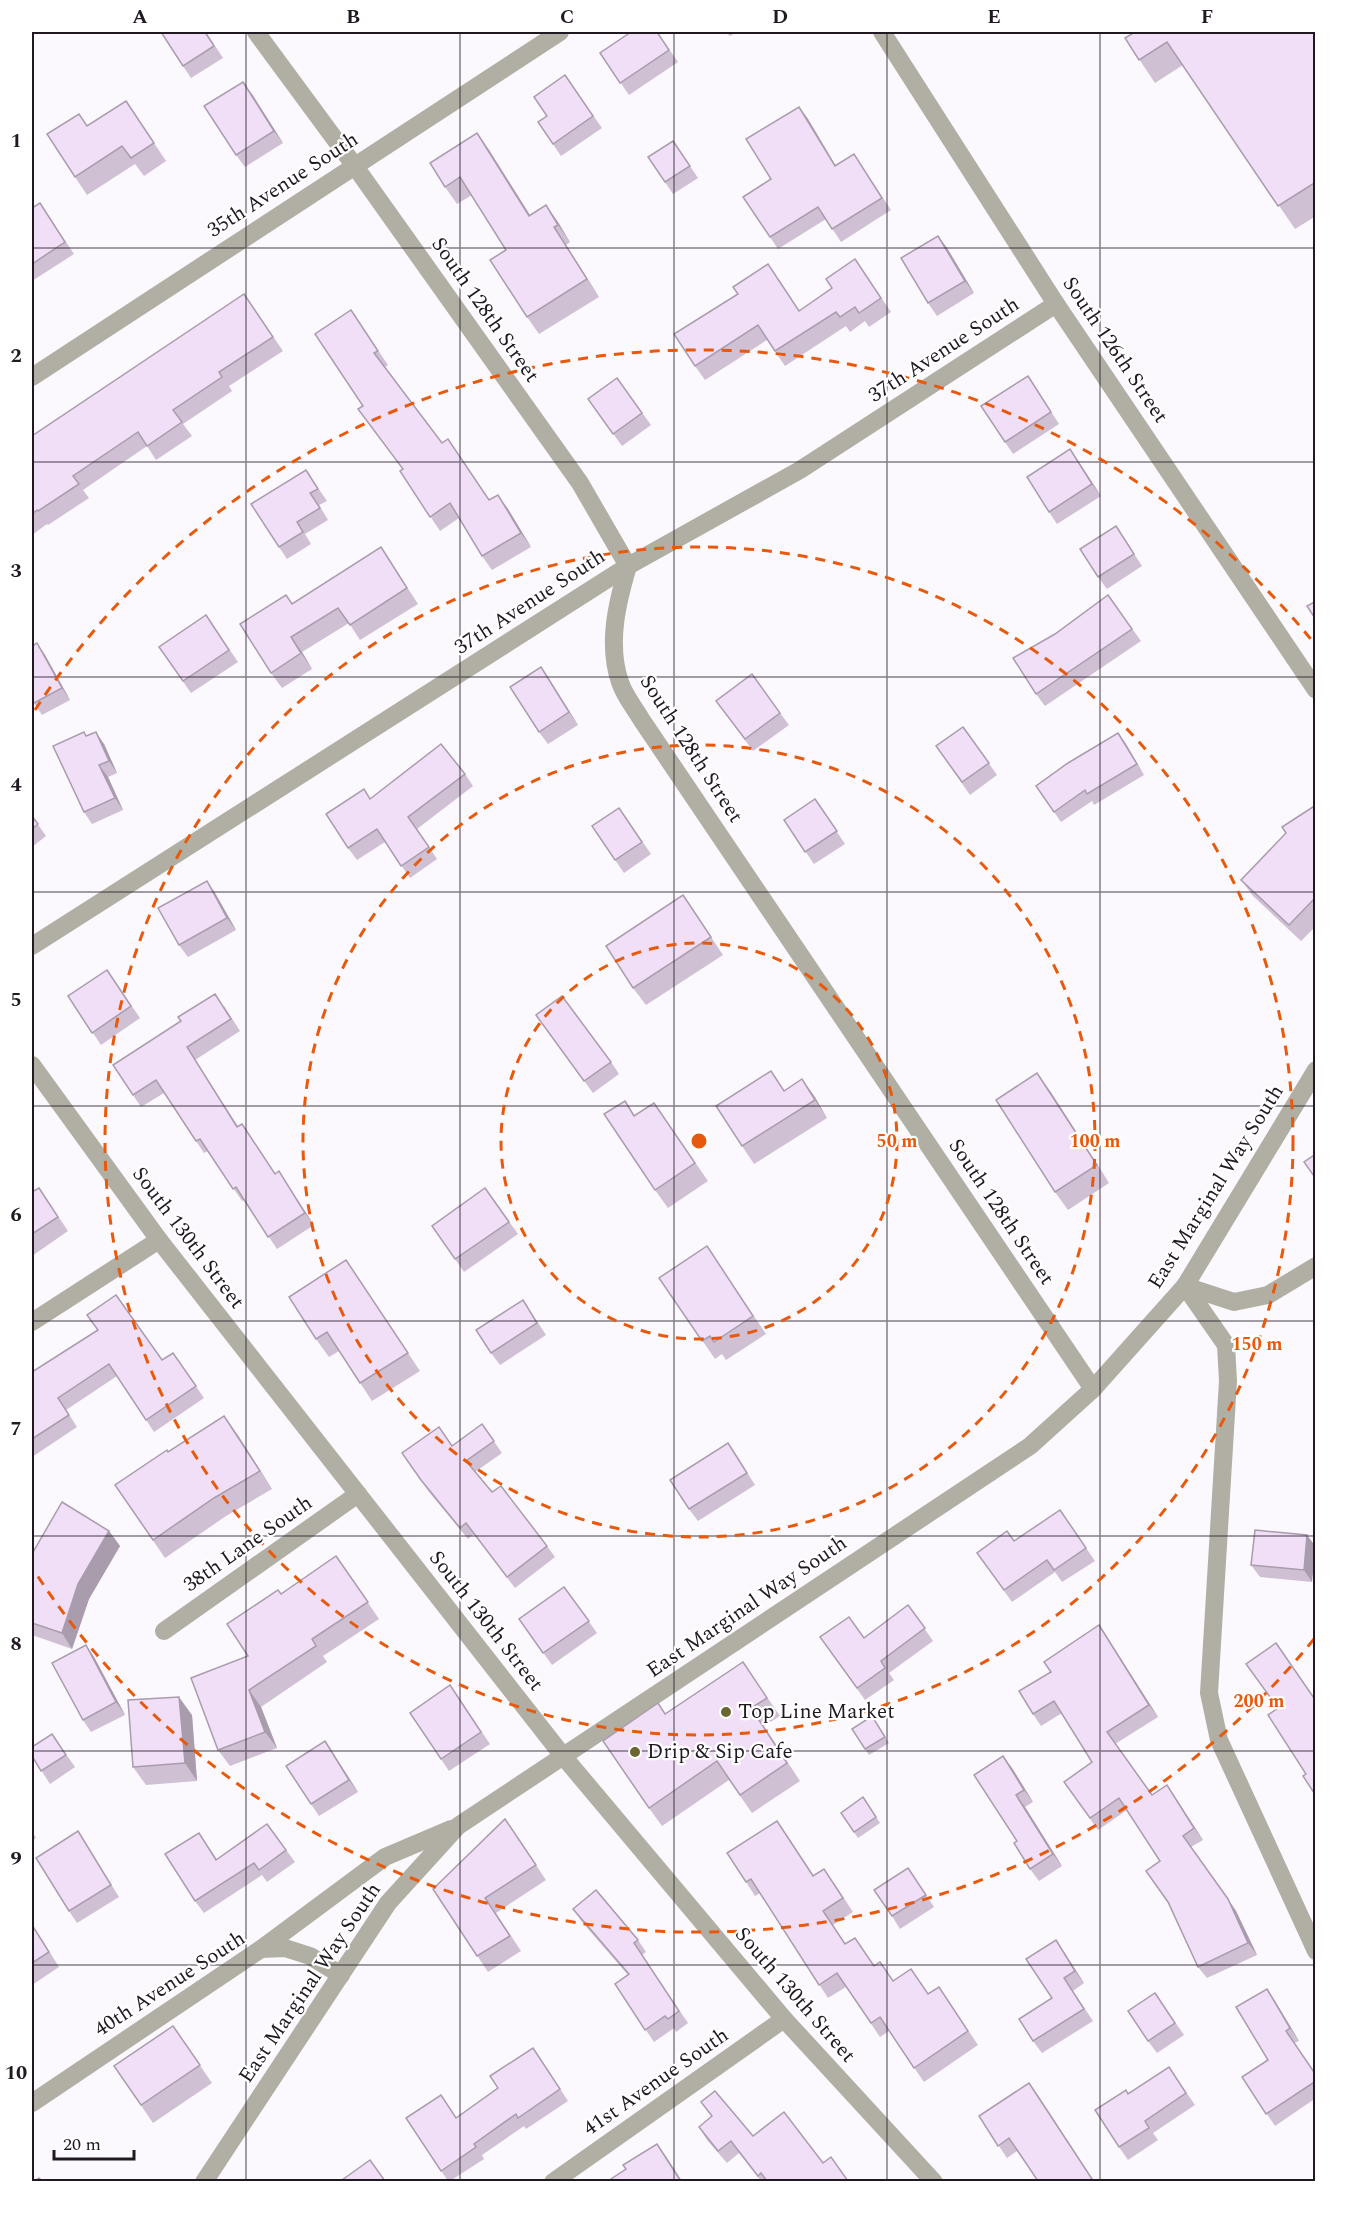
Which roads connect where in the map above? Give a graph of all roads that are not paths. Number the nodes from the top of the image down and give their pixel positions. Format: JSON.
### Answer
{"nodes":[{"id":1,"x":256,"y":32,"type":"edge"},
{"id":2,"x":560,"y":32,"type":"edge"},
{"id":3,"x":882,"y":32,"type":"edge"},
{"id":4,"x":354,"y":165,"type":"junction"},
{"id":5,"x":1056,"y":304,"type":"junction"},
{"id":6,"x":32,"y":377,"type":"edge"},
{"id":7,"x":628,"y":566,"type":"junction"},
{"id":8,"x":1316,"y":690,"type":"edge"},
{"id":9,"x":32,"y":946,"type":"edge"},
{"id":10,"x":32,"y":1065,"type":"edge"},
{"id":11,"x":1316,"y":1070,"type":"edge"},
{"id":12,"x":159,"y":1240,"type":"junction"},
{"id":13,"x":1316,"y":1266,"type":"edge"},
{"id":14,"x":1185,"y":1286,"type":"junction"},
{"id":15,"x":32,"y":1322,"type":"edge"},
{"id":16,"x":1093,"y":1389,"type":"junction"},
{"id":17,"x":358,"y":1494,"type":"junction"},
{"id":18,"x":164,"y":1631,"type":"dead end"},
{"id":19,"x":562,"y":1756,"type":"junction"},
{"id":20,"x":458,"y":1826,"type":"junction"},
{"id":21,"x":261,"y":1949,"type":"junction"},
{"id":22,"x":1316,"y":1951,"type":"edge"},
{"id":23,"x":341,"y":1975,"type":"junction"},
{"id":24,"x":784,"y":2019,"type":"junction"},
{"id":25,"x":32,"y":2103,"type":"edge"},
{"id":26,"x":204,"y":2181,"type":"edge"},
{"id":27,"x":553,"y":2181,"type":"edge"},
{"id":28,"x":934,"y":2181,"type":"edge"}],
"edges":[{"from":1,"to":4,"type":"street","name":"South 128th Street"},
{"from":2,"to":4,"type":"street","name":"35th Avenue South"},
{"from":3,"to":5,"type":"street","name":"South 126th Street"},
{"from":4,"to":6,"type":"street","name":"35th Avenue South"},
{"from":4,"to":7,"type":"street","name":"South 128th Street"},
{"from":5,"to":7,"type":"street","name":"37th Avenue South"},
{"from":5,"to":8,"type":"street","name":"South 126th Street"},
{"from":7,"to":9,"type":"street","name":"37th Avenue South"},
{"from":7,"to":16,"type":"street","name":"South 128th Street"},
{"from":10,"to":12,"type":"street","name":"South 130th Street"},
{"from":11,"to":14,"type":"street","name":"East Marginal Way South"},
{"from":12,"to":15,"type":"street"},
{"from":12,"to":17,"type":"street","name":"South 130th Street"},
{"from":13,"to":14,"type":"street"},
{"from":14,"to":16,"type":"street","name":"East Marginal Way South"},
{"from":14,"to":22,"type":"street"},
{"from":16,"to":19,"type":"street","name":"East Marginal Way South"},
{"from":17,"to":18,"type":"street","name":"38th Lane South"},
{"from":17,"to":19,"type":"street","name":"South 130th Street"},
{"from":19,"to":20,"type":"street","name":"East Marginal Way South"},
{"from":19,"to":24,"type":"street","name":"South 130th Street"},
{"from":20,"to":21,"type":"street"},
{"from":20,"to":23,"type":"street","name":"East Marginal Way South"},
{"from":21,"to":23,"type":"street","name":"40th Avenue South"},
{"from":21,"to":25,"type":"street","name":"40th Avenue South"},
{"from":23,"to":26,"type":"street","name":"East Marginal Way South"},
{"from":24,"to":27,"type":"street","name":"41st Avenue South"},
{"from":24,"to":28,"type":"street","name":"South 130th Street"}]}
